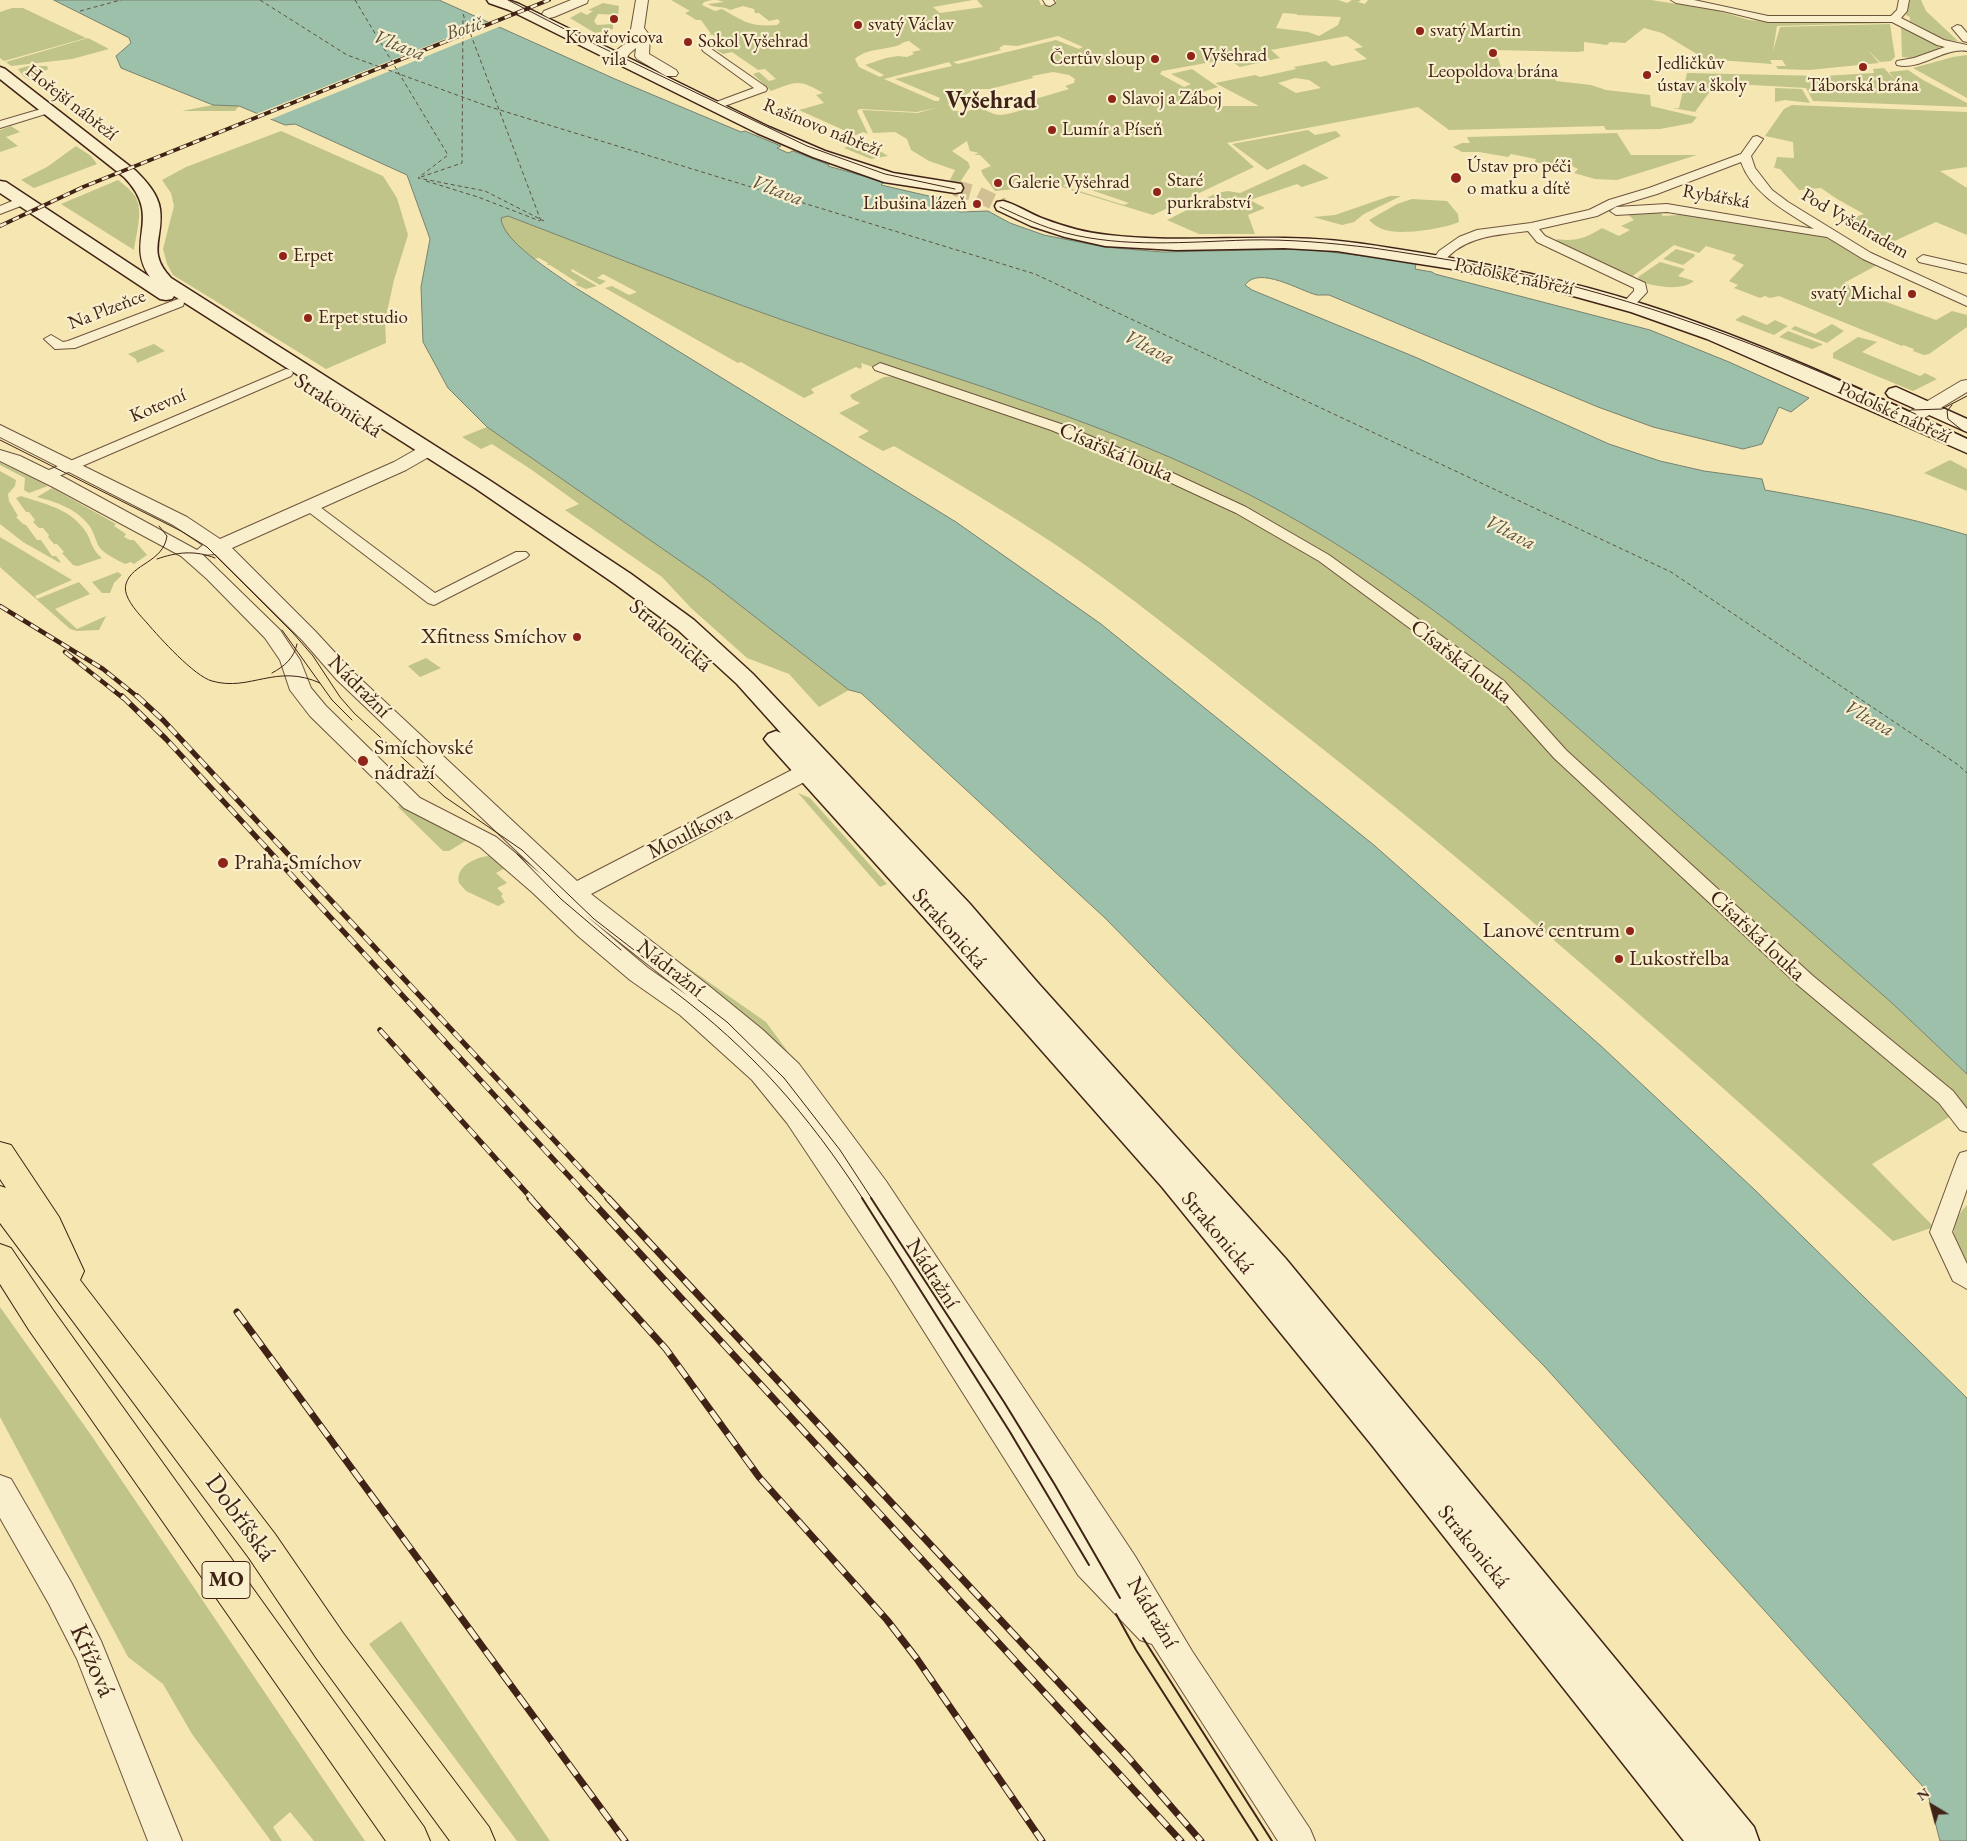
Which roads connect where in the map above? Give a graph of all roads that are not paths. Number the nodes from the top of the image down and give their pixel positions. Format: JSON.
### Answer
{"nodes":[{"id":1,"x":494,"y":0,"type":"edge"},
{"id":2,"x":582,"y":0,"type":"edge"},
{"id":3,"x":642,"y":0,"type":"edge"},
{"id":4,"x":1676,"y":0,"type":"edge"},
{"id":5,"x":1747,"y":0,"type":"edge"},
{"id":6,"x":1904,"y":0,"type":"edge"},
{"id":7,"x":522,"y":2,"type":"edge"},
{"id":8,"x":549,"y":14,"type":"junction"},
{"id":9,"x":1744,"y":14,"type":"junction"},
{"id":10,"x":1894,"y":19,"type":"junction"},
{"id":11,"x":1957,"y":28,"type":"dead end"},
{"id":12,"x":1967,"y":39,"type":"edge"},
{"id":13,"x":1955,"y":47,"type":"junction"},
{"id":14,"x":1967,"y":48,"type":"edge"},
{"id":15,"x":706,"y":49,"type":"dead end"},
{"id":16,"x":630,"y":53,"type":"junction"},
{"id":17,"x":1902,"y":63,"type":"dead end"},
{"id":18,"x":0,"y":72,"type":"edge"},
{"id":19,"x":671,"y":73,"type":"junction"},
{"id":20,"x":722,"y":103,"type":"junction"},
{"id":21,"x":48,"y":110,"type":"junction"},
{"id":22,"x":0,"y":124,"type":"edge"},
{"id":23,"x":1757,"y":139,"type":"dead end"},
{"id":24,"x":1745,"y":156,"type":"junction"},
{"id":25,"x":0,"y":186,"type":"edge"},
{"id":26,"x":950,"y":187,"type":"tunnel mouth"},
{"id":27,"x":22,"y":201,"type":"junction"},
{"id":28,"x":1003,"y":206,"type":"tunnel mouth"},
{"id":29,"x":0,"y":210,"type":"edge"},
{"id":30,"x":1593,"y":213,"type":"junction"},
{"id":31,"x":1531,"y":228,"type":"junction"},
{"id":32,"x":1833,"y":235,"type":"junction"},
{"id":33,"x":85,"y":242,"type":"junction"},
{"id":34,"x":148,"y":257,"type":"junction"},
{"id":35,"x":1440,"y":258,"type":"junction"},
{"id":36,"x":1922,"y":259,"type":"dead end"},
{"id":37,"x":1967,"y":270,"type":"edge"},
{"id":38,"x":1632,"y":301,"type":"junction"},
{"id":39,"x":1967,"y":302,"type":"edge"},
{"id":40,"x":178,"y":303,"type":"junction"},
{"id":41,"x":51,"y":339,"type":"dead end"},
{"id":42,"x":880,"y":367,"type":"dead end"},
{"id":43,"x":286,"y":373,"type":"junction"},
{"id":44,"x":1849,"y":373,"type":"dead end"},
{"id":45,"x":1967,"y":385,"type":"edge"},
{"id":46,"x":1881,"y":386,"type":"dead end"},
{"id":47,"x":1929,"y":408,"type":"junction"},
{"id":48,"x":1910,"y":419,"type":"junction"},
{"id":49,"x":1967,"y":426,"type":"edge"},
{"id":50,"x":0,"y":430,"type":"edge"},
{"id":51,"x":1967,"y":447,"type":"edge"},
{"id":52,"x":422,"y":453,"type":"junction"},
{"id":53,"x":0,"y":455,"type":"edge"},
{"id":54,"x":68,"y":466,"type":"junction"},
{"id":55,"x":46,"y":476,"type":"junction"},
{"id":56,"x":311,"y":507,"type":"junction"},
{"id":57,"x":218,"y":546,"type":"junction"},
{"id":58,"x":190,"y":554,"type":"junction"},
{"id":59,"x":521,"y":555,"type":"dead end"},
{"id":60,"x":814,"y":768,"type":"junction"},
{"id":61,"x":565,"y":897,"type":"junction"},
{"id":62,"x":1967,"y":1124,"type":"edge"},
{"id":63,"x":0,"y":1154,"type":"edge"},
{"id":64,"x":1967,"y":1159,"type":"edge"},
{"id":65,"x":0,"y":1199,"type":"edge"},
{"id":66,"x":0,"y":1257,"type":"edge"},
{"id":67,"x":0,"y":1280,"type":"edge"},
{"id":68,"x":1967,"y":1280,"type":"edge"},
{"id":69,"x":90,"y":1318,"type":"junction"},
{"id":70,"x":41,"y":1320,"type":"junction"},
{"id":71,"x":0,"y":1489,"type":"edge"},
{"id":72,"x":166,"y":1841,"type":"edge"},
{"id":73,"x":410,"y":1841,"type":"edge"},
{"id":74,"x":475,"y":1841,"type":"edge"},
{"id":75,"x":1298,"y":1841,"type":"edge"},
{"id":76,"x":1708,"y":1841,"type":"edge"},
{"id":77,"x":1740,"y":1841,"type":"edge"}],
"edges":[{"from":1,"to":7,"type":"main road","name":"Rašínovo nábřeží"},
{"from":2,"to":8,"type":"street"},
{"from":3,"to":16,"type":"street"},
{"from":4,"to":9,"type":"street"},
{"from":5,"to":9,"type":"street"},
{"from":6,"to":10,"type":"street"},
{"from":7,"to":8,"type":"main road","name":"Rašínovo nábřeží"},
{"from":7,"to":16,"type":"main road","name":"Rašínovo nábřeží"},
{"from":8,"to":16,"type":"main road","name":"Rašínovo nábřeží"},
{"from":9,"to":10,"type":"street"},
{"from":10,"to":13,"type":"street"},
{"from":11,"to":12,"type":"street"},
{"from":13,"to":14,"type":"street"},
{"from":13,"to":17,"type":"street"},
{"from":15,"to":20,"type":"street"},
{"from":16,"to":19,"type":"main road","name":"Rašínovo nábřeží"},
{"from":16,"to":19,"type":"street","name":"Rašínovo nábřeží"},
{"from":16,"to":20,"type":"main road","name":"Rašínovo nábřeží"},
{"from":18,"to":21,"type":"main road","name":"Hořejší nábřeží"},
{"from":19,"to":20,"type":"main road","name":"Rašínovo nábřeží"},
{"from":20,"to":26,"type":"main road","name":"Rašínovo nábřeží"},
{"from":21,"to":22,"type":"street"},
{"from":21,"to":34,"type":"main road","name":"Hořejší nábřeží"},
{"from":23,"to":24,"type":"street"},
{"from":24,"to":30,"type":"street"},
{"from":24,"to":32,"type":"street","name":"Pod Vyšehradem"},
{"from":25,"to":27,"type":"main road","name":"Strakonická"},
{"from":27,"to":29,"type":"street"},
{"from":27,"to":33,"type":"main road","name":"Strakonická"},
{"from":28,"to":35,"type":"main road","name":"Podolské nábřeží"},
{"from":30,"to":31,"type":"street"},
{"from":30,"to":32,"type":"street","name":"Rybářská"},
{"from":31,"to":35,"type":"street"},
{"from":31,"to":38,"type":"street"},
{"from":32,"to":39,"type":"street","name":"Pod Vyšehradem"},
{"from":33,"to":34,"type":"main road"},
{"from":33,"to":40,"type":"main road","name":"Strakonická"},
{"from":34,"to":52,"type":"main road","name":"Strakonická"},
{"from":35,"to":38,"type":"main road","name":"Podolské nábřeží"},
{"from":36,"to":37,"type":"street"},
{"from":38,"to":44,"type":"main road","name":"Podolské nábřeží"},
{"from":38,"to":48,"type":"main road","name":"Podolské nábřeží"},
{"from":40,"to":41,"type":"street","name":"Na Plzeňce"},
{"from":40,"to":43,"type":"main road","name":"Strakonická"},
{"from":42,"to":62,"type":"street","name":"Císařská louka"},
{"from":43,"to":52,"type":"main road","name":"Strakonická"},
{"from":43,"to":54,"type":"street","name":"Kotevní"},
{"from":45,"to":47,"type":"street"},
{"from":46,"to":47,"type":"main road","name":"Podolské nábřeží"},
{"from":47,"to":48,"type":"street"},
{"from":47,"to":49,"type":"main road","name":"Podolské nábřeží"},
{"from":48,"to":51,"type":"main road","name":"Podolské nábřeží"},
{"from":50,"to":54,"type":"street","name":"Nádražní"},
{"from":52,"to":56,"type":"street"},
{"from":52,"to":60,"type":"main road","name":"Strakonická"},
{"from":53,"to":55,"type":"street","name":"Nádražní"},
{"from":54,"to":55,"type":"street","name":"Kotevní"},
{"from":54,"to":57,"type":"street","name":"Nádražní"},
{"from":55,"to":58,"type":"street","name":"Nádražní"},
{"from":56,"to":57,"type":"street"},
{"from":56,"to":59,"type":"street"},
{"from":57,"to":58,"type":"street"},
{"from":57,"to":61,"type":"street","name":"Nádražní"},
{"from":58,"to":61,"type":"street","name":"Nádražní"},
{"from":60,"to":61,"type":"street","name":"Moulíkova"},
{"from":60,"to":76,"type":"main road","name":"Strakonická"},
{"from":60,"to":77,"type":"main road","name":"Strakonická"},
{"from":61,"to":75,"type":"street","name":"Nádražní"},
{"from":63,"to":69,"type":"highway"},
{"from":64,"to":68,"type":"street"},
{"from":65,"to":69,"type":"highway","name":"Dobříšská","number":"MO"},
{"from":66,"to":70,"type":"highway","name":"Dobříšská","number":"MO"},
{"from":67,"to":70,"type":"highway"},
{"from":69,"to":74,"type":"highway","name":"Dobříšská","number":"MO"},
{"from":70,"to":73,"type":"highway","name":"Dobříšská","number":"MO"},
{"from":71,"to":72,"type":"street","name":"Křížová"}]}
